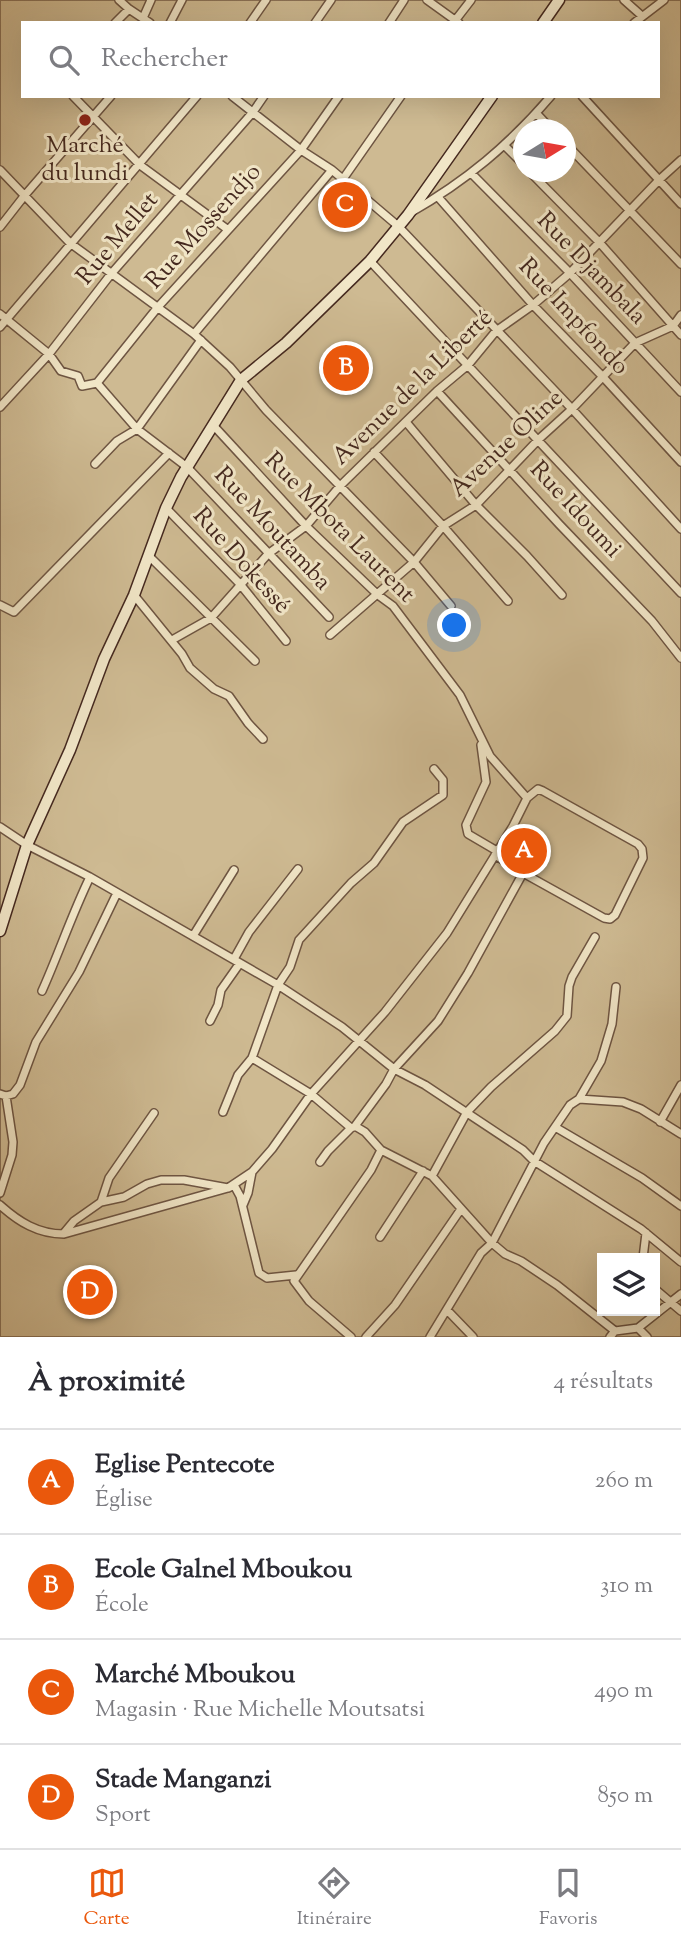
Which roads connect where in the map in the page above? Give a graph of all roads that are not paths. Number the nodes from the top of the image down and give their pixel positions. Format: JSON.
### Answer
{"nodes":[{"id":1,"x":119,"y":0,"type":"edge"},
{"id":2,"x":151,"y":0,"type":"edge"},
{"id":3,"x":182,"y":0,"type":"edge"},
{"id":4,"x":266,"y":0,"type":"edge"},
{"id":5,"x":331,"y":0,"type":"edge"},
{"id":6,"x":404,"y":0,"type":"edge"},
{"id":7,"x":427,"y":0,"type":"edge"},
{"id":8,"x":471,"y":0,"type":"edge"},
{"id":9,"x":559,"y":0,"type":"edge"},
{"id":10,"x":664,"y":0,"type":"edge"},
{"id":11,"x":629,"y":2,"type":"edge"},
{"id":12,"x":128,"y":9,"type":"junction"},
{"id":13,"x":642,"y":16,"type":"junction"},
{"id":14,"x":147,"y":20,"type":"edge"},
{"id":15,"x":118,"y":21,"type":"edge"},
{"id":16,"x":171,"y":21,"type":"edge"},
{"id":17,"x":251,"y":21,"type":"edge"},
{"id":18,"x":316,"y":21,"type":"edge"},
{"id":19,"x":390,"y":21,"type":"edge"},
{"id":20,"x":455,"y":21,"type":"edge"},
{"id":21,"x":457,"y":21,"type":"edge"},
{"id":22,"x":544,"y":21,"type":"edge"},
{"id":23,"x":636,"y":21,"type":"edge"},
{"id":24,"x":75,"y":98,"type":"edge"},
{"id":25,"x":109,"y":98,"type":"edge"},
{"id":26,"x":195,"y":98,"type":"edge"},
{"id":27,"x":235,"y":98,"type":"edge"},
{"id":28,"x":263,"y":98,"type":"edge"},
{"id":29,"x":338,"y":98,"type":"edge"},
{"id":30,"x":400,"y":98,"type":"edge"},
{"id":31,"x":491,"y":98,"type":"edge"},
{"id":32,"x":549,"y":98,"type":"edge"},
{"id":33,"x":584,"y":98,"type":"edge"},
{"id":34,"x":253,"y":112,"type":"junction"},
{"id":35,"x":537,"y":114,"type":"junction"},
{"id":36,"x":95,"y":116,"type":"junction"},
{"id":37,"x":542,"y":119,"type":"edge"},
{"id":38,"x":505,"y":146,"type":"junction"},
{"id":39,"x":301,"y":150,"type":"junction"},
{"id":40,"x":513,"y":154,"type":"edge"},
{"id":41,"x":576,"y":155,"type":"edge"},
{"id":42,"x":681,"y":160,"type":"edge"},
{"id":43,"x":140,"y":164,"type":"junction"},
{"id":44,"x":0,"y":170,"type":"edge"},
{"id":45,"x":332,"y":170,"type":"junction"},
{"id":46,"x":472,"y":174,"type":"junction"},
{"id":47,"x":343,"y":179,"type":"junction"},
{"id":48,"x":659,"y":180,"type":"junction"},
{"id":49,"x":540,"y":182,"type":"edge"},
{"id":50,"x":182,"y":194,"type":"junction"},
{"id":51,"x":25,"y":195,"type":"junction"},
{"id":52,"x":438,"y":197,"type":"junction"},
{"id":53,"x":681,"y":204,"type":"edge"},
{"id":54,"x":630,"y":210,"type":"junction"},
{"id":55,"x":408,"y":215,"type":"junction"},
{"id":56,"x":398,"y":226,"type":"junction"},
{"id":57,"x":0,"y":227,"type":"edge"},
{"id":58,"x":227,"y":229,"type":"junction"},
{"id":59,"x":599,"y":242,"type":"junction"},
{"id":60,"x":70,"y":243,"type":"junction"},
{"id":61,"x":370,"y":261,"type":"junction"},
{"id":62,"x":681,"y":264,"type":"edge"},
{"id":63,"x":570,"y":273,"type":"junction"},
{"id":64,"x":111,"y":274,"type":"junction"},
{"id":65,"x":533,"y":304,"type":"junction"},
{"id":66,"x":158,"y":307,"type":"junction"},
{"id":67,"x":681,"y":315,"type":"edge"},
{"id":68,"x":3,"y":317,"type":"edge"},
{"id":69,"x":673,"y":326,"type":"junction"},
{"id":70,"x":0,"y":327,"type":"edge"},
{"id":71,"x":496,"y":331,"type":"junction"},
{"id":72,"x":194,"y":334,"type":"junction"},
{"id":73,"x":681,"y":335,"type":"edge"},
{"id":74,"x":201,"y":340,"type":"junction"},
{"id":75,"x":635,"y":343,"type":"junction"},
{"id":76,"x":49,"y":354,"type":"junction"},
{"id":77,"x":468,"y":365,"type":"junction"},
{"id":78,"x":603,"y":377,"type":"junction"},
{"id":79,"x":242,"y":380,"type":"junction"},
{"id":80,"x":97,"y":383,"type":"junction"},
{"id":81,"x":437,"y":391,"type":"junction"},
{"id":82,"x":681,"y":392,"type":"edge"},
{"id":83,"x":0,"y":407,"type":"edge"},
{"id":84,"x":572,"y":409,"type":"junction"},
{"id":85,"x":405,"y":422,"type":"junction"},
{"id":86,"x":213,"y":425,"type":"junction"},
{"id":87,"x":137,"y":429,"type":"junction"},
{"id":88,"x":539,"y":439,"type":"junction"},
{"id":89,"x":169,"y":453,"type":"junction"},
{"id":90,"x":374,"y":453,"type":"junction"},
{"id":91,"x":681,"y":462,"type":"edge"},
{"id":92,"x":95,"y":464,"type":"dead end"},
{"id":93,"x":187,"y":467,"type":"junction"},
{"id":94,"x":511,"y":469,"type":"junction"},
{"id":95,"x":340,"y":486,"type":"junction"},
{"id":96,"x":476,"y":505,"type":"junction"},
{"id":97,"x":166,"y":508,"type":"junction"},
{"id":98,"x":306,"y":526,"type":"junction"},
{"id":99,"x":443,"y":526,"type":"junction"},
{"id":100,"x":681,"y":529,"type":"edge"},
{"id":101,"x":268,"y":554,"type":"junction"},
{"id":102,"x":149,"y":557,"type":"junction"},
{"id":103,"x":414,"y":562,"type":"junction"},
{"id":104,"x":240,"y":584,"type":"junction"},
{"id":105,"x":681,"y":593,"type":"edge"},
{"id":106,"x":134,"y":595,"type":"junction"},
{"id":107,"x":378,"y":595,"type":"junction"},
{"id":108,"x":562,"y":595,"type":"dead end"},
{"id":109,"x":508,"y":601,"type":"dead end"},
{"id":110,"x":0,"y":605,"type":"edge"},
{"id":111,"x":451,"y":606,"type":"dead end"},
{"id":112,"x":330,"y":617,"type":"dead end"},
{"id":113,"x":211,"y":618,"type":"junction"},
{"id":114,"x":330,"y":635,"type":"dead end"},
{"id":115,"x":172,"y":640,"type":"junction"},
{"id":116,"x":286,"y":641,"type":"dead end"},
{"id":117,"x":681,"y":658,"type":"edge"},
{"id":118,"x":255,"y":661,"type":"dead end"},
{"id":119,"x":479,"y":736,"type":"junction"},
{"id":120,"x":263,"y":739,"type":"dead end"},
{"id":121,"x":434,"y":769,"type":"dead end"},
{"id":122,"x":527,"y":798,"type":"junction"},
{"id":123,"x":0,"y":827,"type":"edge"},
{"id":124,"x":27,"y":845,"type":"junction"},
{"id":125,"x":496,"y":853,"type":"junction"},
{"id":126,"x":298,"y":869,"type":"dead end"},
{"id":127,"x":234,"y":870,"type":"dead end"},
{"id":128,"x":523,"y":873,"type":"junction"},
{"id":129,"x":90,"y":877,"type":"junction"},
{"id":130,"x":117,"y":892,"type":"junction"},
{"id":131,"x":0,"y":931,"type":"edge"},
{"id":132,"x":193,"y":936,"type":"junction"},
{"id":133,"x":595,"y":937,"type":"dead end"},
{"id":134,"x":237,"y":961,"type":"junction"},
{"id":135,"x":278,"y":985,"type":"junction"},
{"id":136,"x":615,"y":987,"type":"dead end"},
{"id":137,"x":41,"y":991,"type":"dead end"},
{"id":138,"x":210,"y":1021,"type":"dead end"},
{"id":139,"x":359,"y":1042,"type":"junction"},
{"id":140,"x":252,"y":1058,"type":"junction"},
{"id":141,"x":394,"y":1069,"type":"junction"},
{"id":142,"x":681,"y":1085,"type":"edge"},
{"id":143,"x":311,"y":1094,"type":"junction"},
{"id":144,"x":3,"y":1095,"type":"edge"},
{"id":145,"x":579,"y":1099,"type":"junction"},
{"id":146,"x":223,"y":1112,"type":"dead end"},
{"id":147,"x":467,"y":1112,"type":"junction"},
{"id":148,"x":154,"y":1113,"type":"dead end"},
{"id":149,"x":660,"y":1122,"type":"junction"},
{"id":150,"x":353,"y":1127,"type":"junction"},
{"id":151,"x":555,"y":1127,"type":"junction"},
{"id":152,"x":681,"y":1134,"type":"edge"},
{"id":153,"x":382,"y":1150,"type":"junction"},
{"id":154,"x":534,"y":1161,"type":"junction"},
{"id":155,"x":320,"y":1162,"type":"dead end"},
{"id":156,"x":423,"y":1171,"type":"junction"},
{"id":157,"x":252,"y":1172,"type":"junction"},
{"id":158,"x":432,"y":1176,"type":"junction"},
{"id":159,"x":228,"y":1188,"type":"junction"},
{"id":160,"x":0,"y":1193,"type":"edge"},
{"id":161,"x":101,"y":1202,"type":"junction"},
{"id":162,"x":0,"y":1205,"type":"edge"},
{"id":163,"x":243,"y":1206,"type":"junction"},
{"id":164,"x":681,"y":1206,"type":"edge"},
{"id":165,"x":461,"y":1209,"type":"junction"},
{"id":166,"x":646,"y":1233,"type":"junction"},
{"id":167,"x":64,"y":1234,"type":"junction"},
{"id":168,"x":380,"y":1237,"type":"dead end"},
{"id":169,"x":492,"y":1243,"type":"junction"},
{"id":170,"x":644,"y":1253,"type":"edge"},
{"id":171,"x":679,"y":1259,"type":"edge"},
{"id":172,"x":296,"y":1275,"type":"junction"},
{"id":173,"x":660,"y":1294,"type":"edge"},
{"id":174,"x":681,"y":1294,"type":"edge"},
{"id":175,"x":671,"y":1303,"type":"junction"},
{"id":176,"x":447,"y":1310,"type":"junction"},
{"id":177,"x":681,"y":1311,"type":"edge"},
{"id":178,"x":638,"y":1328,"type":"junction"},
{"id":179,"x":612,"y":1334,"type":"edge"},
{"id":180,"x":351,"y":1337,"type":"edge"},
{"id":181,"x":366,"y":1337,"type":"edge"},
{"id":182,"x":430,"y":1337,"type":"edge"},
{"id":183,"x":473,"y":1337,"type":"edge"},
{"id":184,"x":647,"y":1337,"type":"edge"}],
"edges":[{"from":1,"to":12,"type":"street"},
{"from":2,"to":14,"type":"street"},
{"from":3,"to":16,"type":"street"},
{"from":4,"to":17,"type":"street"},
{"from":5,"to":18,"type":"street"},
{"from":6,"to":19,"type":"street"},
{"from":7,"to":20,"type":"street"},
{"from":8,"to":21,"type":"street"},
{"from":9,"to":22,"type":"main road"},
{"from":10,"to":13,"type":"street"},
{"from":11,"to":13,"type":"street"},
{"from":12,"to":14,"type":"street"},
{"from":12,"to":15,"type":"street"},
{"from":13,"to":23,"type":"street"},
{"from":24,"to":36,"type":"street"},
{"from":25,"to":36,"type":"street"},
{"from":26,"to":43,"type":"street"},
{"from":27,"to":34,"type":"street"},
{"from":28,"to":34,"type":"street","name":"Rue Mellet"},
{"from":29,"to":39,"type":"street","name":"Rue Mossendjo"},
{"from":30,"to":47,"type":"street"},
{"from":31,"to":55,"type":"main road"},
{"from":32,"to":35,"type":"street"},
{"from":33,"to":48,"type":"street"},
{"from":34,"to":39,"type":"street"},
{"from":34,"to":50,"type":"street","name":"Rue Mellet"},
{"from":35,"to":37,"type":"street"},
{"from":35,"to":38,"type":"street"},
{"from":36,"to":43,"type":"street"},
{"from":36,"to":51,"type":"street"},
{"from":38,"to":40,"type":"street"},
{"from":38,"to":46,"type":"street"},
{"from":39,"to":45,"type":"street"},
{"from":39,"to":58,"type":"street","name":"Rue Mossendjo"},
{"from":41,"to":54,"type":"street"},
{"from":42,"to":48,"type":"street","name":"Avenue de la Liberté"},
{"from":43,"to":50,"type":"street"},
{"from":43,"to":60,"type":"street"},
{"from":44,"to":51,"type":"street"},
{"from":45,"to":47,"type":"street"},
{"from":45,"to":72,"type":"street"},
{"from":46,"to":52,"type":"street"},
{"from":46,"to":63,"type":"street","name":"Rue Djambala"},
{"from":47,"to":56,"type":"street"},
{"from":48,"to":53,"type":"street"},
{"from":48,"to":54,"type":"street","name":"Avenue de la Liberté"},
{"from":49,"to":59,"type":"street"},
{"from":50,"to":58,"type":"street"},
{"from":50,"to":64,"type":"street","name":"Rue Mellet"},
{"from":51,"to":57,"type":"street"},
{"from":51,"to":60,"type":"street"},
{"from":52,"to":55,"type":"street"},
{"from":52,"to":65,"type":"street","name":"Rue Impfondo"},
{"from":54,"to":59,"type":"street","name":"Avenue de la Liberté"},
{"from":54,"to":62,"type":"street"},
{"from":55,"to":56,"type":"main road"},
{"from":56,"to":61,"type":"main road"},
{"from":56,"to":71,"type":"street"},
{"from":58,"to":66,"type":"street","name":"Rue Mossendjo"},
{"from":59,"to":63,"type":"street","name":"Avenue de la Liberté"},
{"from":59,"to":69,"type":"street"},
{"from":60,"to":64,"type":"street"},
{"from":60,"to":68,"type":"street"},
{"from":61,"to":77,"type":"street"},
{"from":61,"to":79,"type":"main road"},
{"from":63,"to":65,"type":"street","name":"Avenue de la Liberté"},
{"from":63,"to":75,"type":"street","name":"Rue Djambala"},
{"from":64,"to":66,"type":"street"},
{"from":64,"to":76,"type":"street","name":"Rue Mellet"},
{"from":65,"to":71,"type":"street","name":"Avenue de la Liberté"},
{"from":65,"to":78,"type":"street","name":"Rue Impfondo"},
{"from":66,"to":72,"type":"street"},
{"from":66,"to":80,"type":"street","name":"Rue Mossendjo"},
{"from":67,"to":69,"type":"street","name":"Avenue Oline"},
{"from":68,"to":70,"type":"street"},
{"from":68,"to":76,"type":"street"},
{"from":69,"to":73,"type":"street"},
{"from":69,"to":75,"type":"street","name":"Avenue Oline"},
{"from":71,"to":77,"type":"street","name":"Avenue de la Liberté"},
{"from":71,"to":84,"type":"street"},
{"from":72,"to":74,"type":"street"},
{"from":74,"to":79,"type":"street"},
{"from":74,"to":87,"type":"street"},
{"from":75,"to":78,"type":"street","name":"Avenue Oline"},
{"from":75,"to":82,"type":"street","name":"Rue Djambala"},
{"from":76,"to":80,"type":"street"},
{"from":76,"to":83,"type":"street","name":"Rue Mellet"},
{"from":77,"to":81,"type":"street","name":"Avenue de la Liberté"},
{"from":77,"to":88,"type":"street"},
{"from":78,"to":84,"type":"street","name":"Avenue Oline"},
{"from":78,"to":91,"type":"street","name":"Rue Impfondo"},
{"from":79,"to":86,"type":"main road"},
{"from":79,"to":95,"type":"street"},
{"from":80,"to":87,"type":"street","name":"Rue Moutamba"},
{"from":81,"to":85,"type":"street","name":"Avenue de la Liberté"},
{"from":81,"to":94,"type":"street","name":"Rue Idoumi"},
{"from":84,"to":88,"type":"street","name":"Avenue Oline"},
{"from":84,"to":100,"type":"street"},
{"from":85,"to":90,"type":"street","name":"Avenue de la Liberté"},
{"from":85,"to":96,"type":"street"},
{"from":86,"to":93,"type":"main road"},
{"from":86,"to":98,"type":"street","name":"Rue Mbota Laurent"},
{"from":87,"to":89,"type":"street","name":"Rue Moutamba"},
{"from":87,"to":92,"type":"street"},
{"from":88,"to":94,"type":"street","name":"Avenue Oline"},
{"from":88,"to":105,"type":"street"},
{"from":89,"to":93,"type":"street","name":"Rue Moutamba"},
{"from":89,"to":110,"type":"street"},
{"from":90,"to":95,"type":"street","name":"Avenue de la Liberté"},
{"from":90,"to":99,"type":"street"},
{"from":93,"to":97,"type":"main road"},
{"from":93,"to":101,"type":"street","name":"Rue Moutamba"},
{"from":94,"to":96,"type":"street","name":"Avenue Oline"},
{"from":94,"to":117,"type":"street","name":"Rue Idoumi"},
{"from":95,"to":98,"type":"street","name":"Avenue de la Liberté"},
{"from":95,"to":103,"type":"street"},
{"from":96,"to":99,"type":"street","name":"Avenue Oline"},
{"from":96,"to":108,"type":"street"},
{"from":97,"to":102,"type":"main road"},
{"from":97,"to":104,"type":"street","name":"Rue Dokessé"},
{"from":98,"to":101,"type":"street","name":"Avenue de la Liberté"},
{"from":98,"to":107,"type":"street","name":"Rue Mbota Laurent"},
{"from":99,"to":103,"type":"street","name":"Avenue Oline"},
{"from":99,"to":109,"type":"street"},
{"from":101,"to":104,"type":"street","name":"Avenue de la Liberté"},
{"from":101,"to":112,"type":"street","name":"Rue Moutamba"},
{"from":102,"to":106,"type":"main road"},
{"from":102,"to":113,"type":"street"},
{"from":103,"to":107,"type":"street","name":"Avenue Oline"},
{"from":103,"to":111,"type":"street"},
{"from":104,"to":113,"type":"street","name":"Avenue de la Liberté"},
{"from":104,"to":116,"type":"street","name":"Rue Dokessé"},
{"from":106,"to":115,"type":"street"},
{"from":106,"to":124,"type":"main road"},
{"from":107,"to":114,"type":"street","name":"Avenue Oline"},
{"from":107,"to":119,"type":"street","name":"Rue Mbota Laurent"},
{"from":113,"to":115,"type":"street","name":"Avenue de la Liberté"},
{"from":113,"to":118,"type":"street"},
{"from":115,"to":120,"type":"street"},
{"from":119,"to":122,"type":"street","name":"Rue Mbota Laurent"},
{"from":119,"to":125,"type":"street"},
{"from":121,"to":135,"type":"street"},
{"from":122,"to":125,"type":"street"},
{"from":122,"to":128,"type":"street"},
{"from":123,"to":124,"type":"street"},
{"from":124,"to":129,"type":"street"},
{"from":124,"to":131,"type":"main road"},
{"from":125,"to":128,"type":"street"},
{"from":125,"to":139,"type":"street"},
{"from":126,"to":134,"type":"street"},
{"from":127,"to":132,"type":"street"},
{"from":128,"to":141,"type":"street"},
{"from":129,"to":130,"type":"street"},
{"from":129,"to":137,"type":"street"},
{"from":130,"to":132,"type":"street"},
{"from":130,"to":144,"type":"street"},
{"from":132,"to":134,"type":"street"},
{"from":133,"to":147,"type":"street"},
{"from":134,"to":135,"type":"street"},
{"from":134,"to":138,"type":"street"},
{"from":135,"to":139,"type":"street"},
{"from":135,"to":140,"type":"street"},
{"from":136,"to":145,"type":"street"},
{"from":139,"to":141,"type":"street"},
{"from":139,"to":143,"type":"street"},
{"from":140,"to":143,"type":"street"},
{"from":140,"to":146,"type":"street"},
{"from":141,"to":147,"type":"street"},
{"from":141,"to":150,"type":"street"},
{"from":142,"to":149,"type":"street"},
{"from":143,"to":150,"type":"street"},
{"from":143,"to":157,"type":"street"},
{"from":144,"to":160,"type":"street"},
{"from":145,"to":149,"type":"street"},
{"from":145,"to":151,"type":"street"},
{"from":147,"to":154,"type":"street"},
{"from":147,"to":158,"type":"street"},
{"from":148,"to":161,"type":"street"},
{"from":149,"to":152,"type":"street"},
{"from":150,"to":153,"type":"street"},
{"from":150,"to":155,"type":"street"},
{"from":151,"to":154,"type":"street"},
{"from":151,"to":164,"type":"street"},
{"from":153,"to":156,"type":"street"},
{"from":153,"to":172,"type":"street"},
{"from":154,"to":166,"type":"street"},
{"from":154,"to":169,"type":"street"},
{"from":156,"to":158,"type":"street"},
{"from":156,"to":168,"type":"street"},
{"from":157,"to":159,"type":"street"},
{"from":157,"to":163,"type":"street"},
{"from":158,"to":165,"type":"street"},
{"from":159,"to":161,"type":"street"},
{"from":159,"to":163,"type":"street"},
{"from":159,"to":167,"type":"street"},
{"from":161,"to":167,"type":"street"},
{"from":162,"to":167,"type":"street"},
{"from":163,"to":172,"type":"street"},
{"from":165,"to":169,"type":"street"},
{"from":165,"to":181,"type":"street"},
{"from":166,"to":170,"type":"street"},
{"from":166,"to":171,"type":"street"},
{"from":169,"to":176,"type":"street"},
{"from":169,"to":179,"type":"street"},
{"from":172,"to":180,"type":"street"},
{"from":173,"to":175,"type":"street"},
{"from":174,"to":175,"type":"street"},
{"from":175,"to":177,"type":"street"},
{"from":175,"to":178,"type":"street"},
{"from":176,"to":182,"type":"street"},
{"from":176,"to":183,"type":"street"},
{"from":178,"to":179,"type":"street"},
{"from":178,"to":184,"type":"street"}]}
